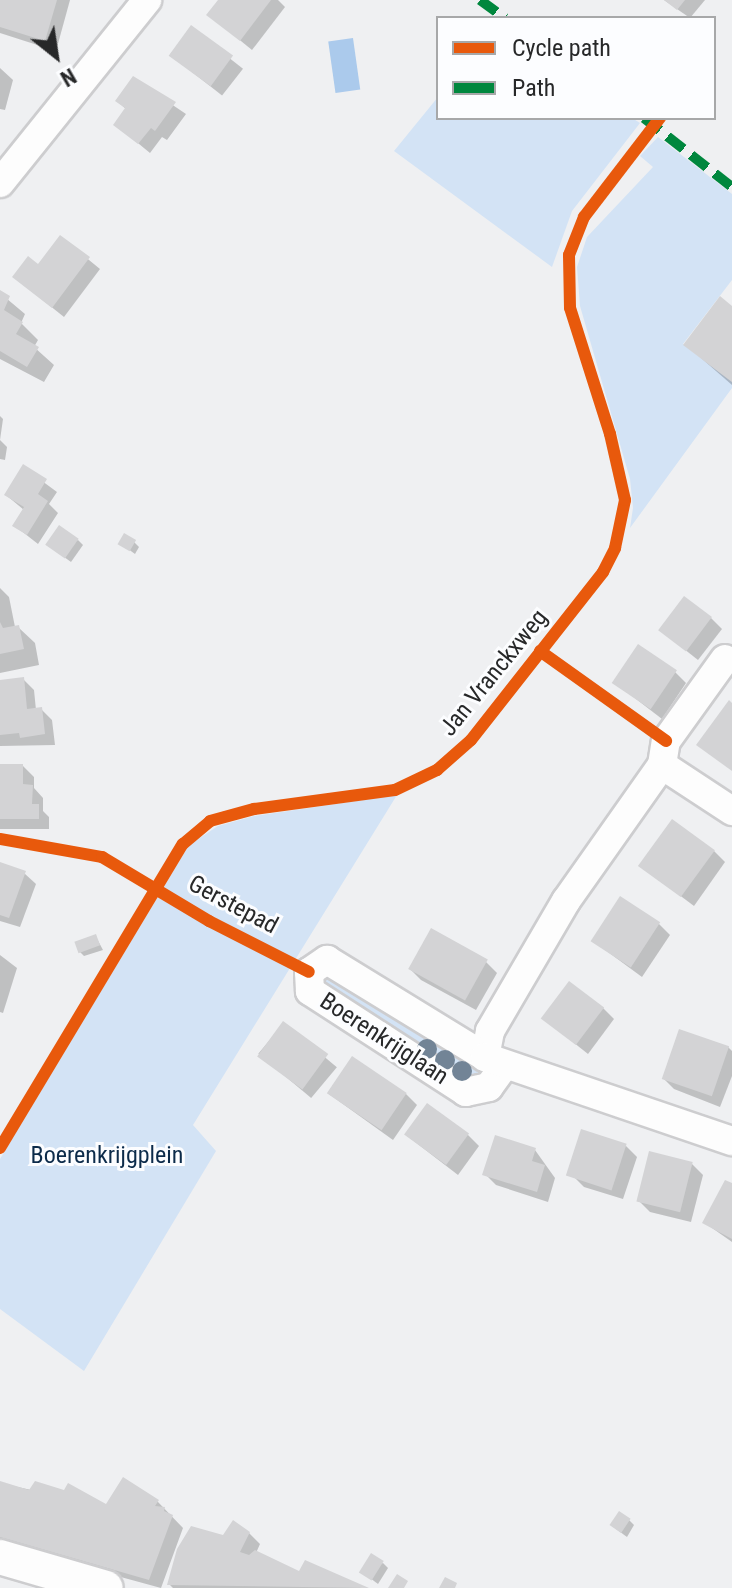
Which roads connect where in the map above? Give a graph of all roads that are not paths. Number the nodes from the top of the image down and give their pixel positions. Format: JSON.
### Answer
{"nodes":[{"id":1,"x":147,"y":0,"type":"edge"},
{"id":2,"x":0,"y":183,"type":"edge"},
{"id":3,"x":725,"y":659,"type":"dead end"},
{"id":4,"x":662,"y":765,"type":"junction"},
{"id":5,"x":732,"y":811,"type":"edge"},
{"id":6,"x":486,"y":1050,"type":"junction"},
{"id":7,"x":732,"y":1141,"type":"edge"},
{"id":8,"x":0,"y":1557,"type":"edge"},
{"id":9,"x":106,"y":1588,"type":"edge"}],
"edges":[{"from":1,"to":2,"type":"street"},
{"from":3,"to":4,"type":"street","name":"Boerenkrijglaan"},
{"from":4,"to":5,"type":"street"},
{"from":4,"to":6,"type":"street","name":"Boerenkrijglaan"},
{"from":6,"to":6,"type":"street","name":"Boerenkrijglaan"},
{"from":6,"to":7,"type":"street","name":"Boerenkrijglaan"},
{"from":8,"to":9,"type":"street"}]}
